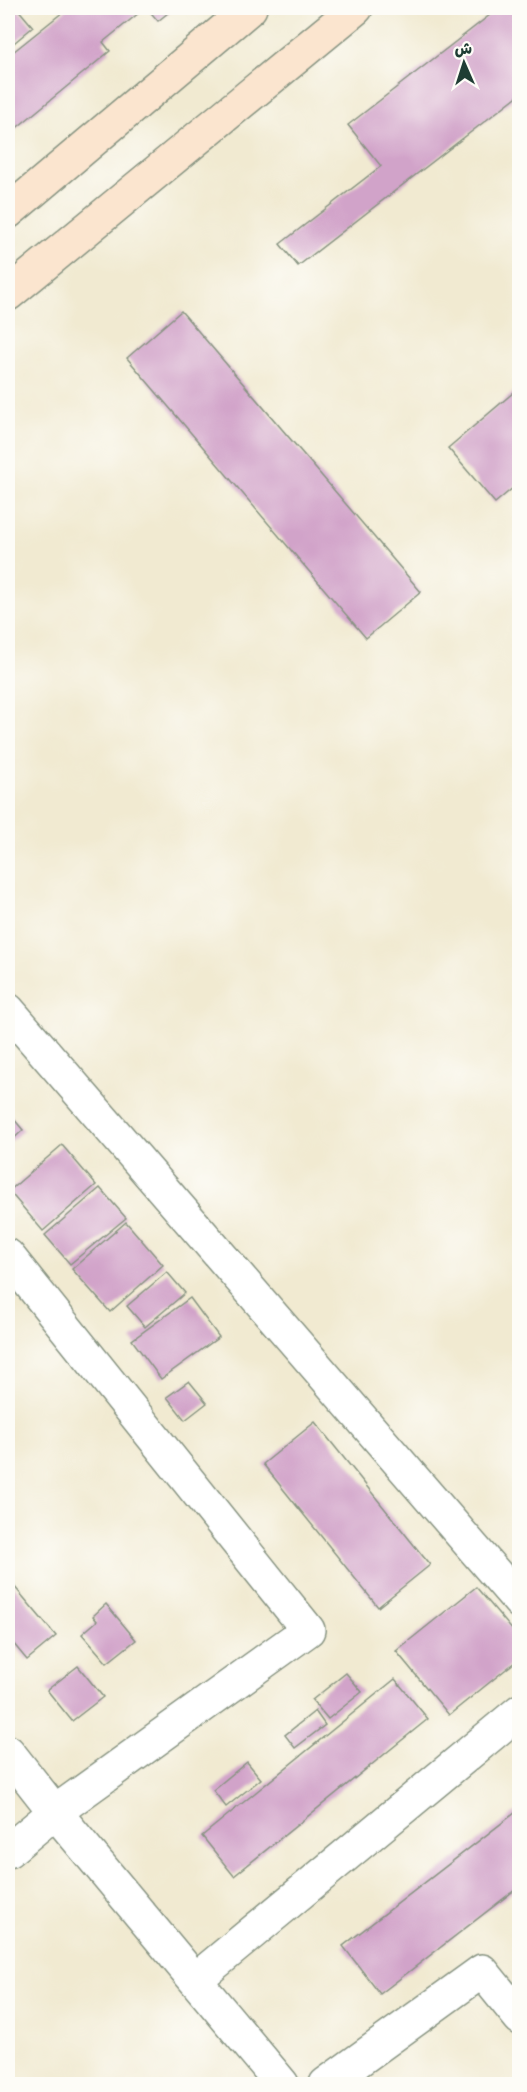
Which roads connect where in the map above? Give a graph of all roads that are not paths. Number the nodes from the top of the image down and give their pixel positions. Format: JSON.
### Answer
{"nodes":[{"id":1,"x":250,"y":8,"type":"edge"},
{"id":2,"x":356,"y":8,"type":"edge"},
{"id":3,"x":8,"y":212,"type":"edge"},
{"id":4,"x":8,"y":294,"type":"edge"},
{"id":5,"x":8,"y":1010,"type":"edge"},
{"id":6,"x":8,"y":1256,"type":"edge"},
{"id":7,"x":519,"y":1602,"type":"edge"},
{"id":8,"x":519,"y":1711,"type":"edge"},
{"id":9,"x":8,"y":1752,"type":"edge"},
{"id":10,"x":55,"y":1812,"type":"junction"},
{"id":11,"x":8,"y":1851,"type":"edge"},
{"id":12,"x":195,"y":1980,"type":"junction"},
{"id":13,"x":519,"y":2018,"type":"edge"},
{"id":14,"x":282,"y":2085,"type":"edge"},
{"id":15,"x":326,"y":2085,"type":"edge"}],
"edges":[{"from":1,"to":3,"type":"street"},
{"from":2,"to":4,"type":"street"},
{"from":5,"to":7,"type":"street"},
{"from":6,"to":10,"type":"street"},
{"from":8,"to":12,"type":"street"},
{"from":9,"to":10,"type":"street"},
{"from":10,"to":11,"type":"street"},
{"from":10,"to":12,"type":"street"},
{"from":12,"to":14,"type":"street"},
{"from":13,"to":15,"type":"street"}]}
